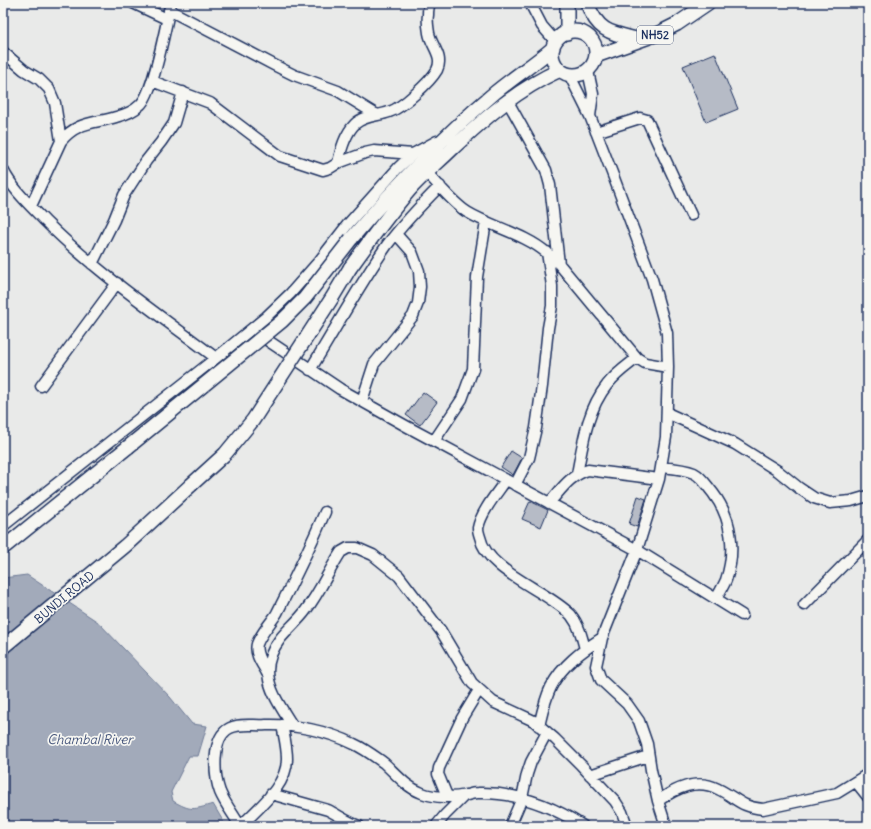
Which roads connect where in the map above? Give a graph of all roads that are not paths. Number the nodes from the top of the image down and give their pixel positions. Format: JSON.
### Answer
{"nodes":[{"id":1,"x":133,"y":3,"type":"edge"},
{"id":2,"x":431,"y":3,"type":"edge"},
{"id":3,"x":530,"y":3,"type":"edge"},
{"id":4,"x":567,"y":3,"type":"edge"},
{"id":5,"x":587,"y":3,"type":"edge"},
{"id":6,"x":708,"y":3,"type":"edge"},
{"id":7,"x":169,"y":11,"type":"edge"},
{"id":8,"x":567,"y":33,"type":"junction"},
{"id":9,"x":642,"y":40,"type":"junction"},
{"id":10,"x":554,"y":45,"type":"junction"},
{"id":11,"x":3,"y":52,"type":"edge"},
{"id":12,"x":596,"y":56,"type":"junction"},
{"id":13,"x":588,"y":70,"type":"junction"},
{"id":14,"x":564,"y":72,"type":"junction"},
{"id":15,"x":152,"y":81,"type":"junction"},
{"id":16,"x":183,"y":92,"type":"junction"},
{"id":17,"x":508,"y":100,"type":"junction"},
{"id":18,"x":377,"y":115,"type":"junction"},
{"id":19,"x":590,"y":116,"type":"junction"},
{"id":20,"x":596,"y":132,"type":"junction"},
{"id":21,"x":445,"y":138,"type":"junction"},
{"id":22,"x":61,"y":141,"type":"junction"},
{"id":23,"x":413,"y":154,"type":"junction"},
{"id":24,"x":338,"y":163,"type":"junction"},
{"id":25,"x":3,"y":170,"type":"edge"},
{"id":26,"x":427,"y":173,"type":"junction"},
{"id":27,"x":3,"y":184,"type":"edge"},
{"id":28,"x":440,"y":186,"type":"junction"},
{"id":29,"x":17,"y":191,"type":"junction"},
{"id":30,"x":31,"y":206,"type":"junction"},
{"id":31,"x":691,"y":216,"type":"dead end"},
{"id":32,"x":486,"y":222,"type":"junction"},
{"id":33,"x":396,"y":234,"type":"junction"},
{"id":34,"x":547,"y":252,"type":"junction"},
{"id":35,"x":92,"y":264,"type":"junction"},
{"id":36,"x":559,"y":264,"type":"junction"},
{"id":37,"x":117,"y":283,"type":"junction"},
{"id":38,"x":251,"y":330,"type":"junction"},
{"id":39,"x":216,"y":358,"type":"junction"},
{"id":40,"x":637,"y":358,"type":"junction"},
{"id":41,"x":668,"y":367,"type":"junction"},
{"id":42,"x":310,"y":370,"type":"junction"},
{"id":43,"x":41,"y":386,"type":"dead end"},
{"id":44,"x":362,"y":401,"type":"junction"},
{"id":45,"x":667,"y":413,"type":"junction"},
{"id":46,"x":434,"y":441,"type":"junction"},
{"id":47,"x":661,"y":466,"type":"junction"},
{"id":48,"x":577,"y":474,"type":"junction"},
{"id":49,"x":659,"y":478,"type":"junction"},
{"id":50,"x":510,"y":482,"type":"junction"},
{"id":51,"x":868,"y":496,"type":"edge"},
{"id":52,"x":549,"y":503,"type":"junction"},
{"id":53,"x":325,"y":512,"type":"dead end"},
{"id":54,"x":3,"y":526,"type":"edge"},
{"id":55,"x":868,"y":540,"type":"edge"},
{"id":56,"x":3,"y":548,"type":"edge"},
{"id":57,"x":637,"y":550,"type":"junction"},
{"id":58,"x":716,"y":599,"type":"junction"},
{"id":59,"x":804,"y":605,"type":"dead end"},
{"id":60,"x":742,"y":616,"type":"dead end"},
{"id":61,"x":602,"y":638,"type":"junction"},
{"id":62,"x":3,"y":647,"type":"edge"},
{"id":63,"x":585,"y":649,"type":"junction"},
{"id":64,"x":267,"y":672,"type":"junction"},
{"id":65,"x":479,"y":690,"type":"junction"},
{"id":66,"x":282,"y":725,"type":"junction"},
{"id":67,"x":292,"y":725,"type":"junction"},
{"id":68,"x":543,"y":729,"type":"junction"},
{"id":69,"x":648,"y":756,"type":"junction"},
{"id":70,"x":868,"y":774,"type":"edge"},
{"id":71,"x":590,"y":775,"type":"junction"},
{"id":72,"x":856,"y":782,"type":"junction"},
{"id":73,"x":271,"y":794,"type":"junction"},
{"id":74,"x":447,"y":796,"type":"junction"},
{"id":75,"x":465,"y":796,"type":"junction"},
{"id":76,"x":522,"y":798,"type":"junction"},
{"id":77,"x":868,"y":798,"type":"edge"},
{"id":78,"x":658,"y":801,"type":"junction"},
{"id":79,"x":438,"y":825,"type":"edge"},
{"id":80,"x":241,"y":826,"type":"edge"},
{"id":81,"x":359,"y":826,"type":"edge"},
{"id":82,"x":510,"y":826,"type":"edge"},
{"id":83,"x":583,"y":826,"type":"edge"},
{"id":84,"x":627,"y":826,"type":"edge"},
{"id":85,"x":666,"y":826,"type":"edge"}],
"edges":[{"from":1,"to":7,"type":"street"},
{"from":2,"to":18,"type":"street"},
{"from":3,"to":10,"type":"street"},
{"from":4,"to":8,"type":"main road"},
{"from":5,"to":9,"type":"main road"},
{"from":6,"to":9,"type":"main road","number":"NH52"},
{"from":7,"to":15,"type":"street"},
{"from":7,"to":18,"type":"street"},
{"from":8,"to":10,"type":"main road"},
{"from":8,"to":12,"type":"main road"},
{"from":9,"to":12,"type":"main road","number":"NH52"},
{"from":10,"to":14,"type":"main road"},
{"from":10,"to":21,"type":"main road"},
{"from":11,"to":22,"type":"street"},
{"from":12,"to":13,"type":"main road"},
{"from":13,"to":14,"type":"main road"},
{"from":13,"to":19,"type":"street"},
{"from":14,"to":17,"type":"main road","name":"BUNDI ROAD"},
{"from":14,"to":19,"type":"street"},
{"from":15,"to":16,"type":"street"},
{"from":15,"to":22,"type":"street"},
{"from":16,"to":24,"type":"street"},
{"from":16,"to":35,"type":"street"},
{"from":17,"to":26,"type":"main road","name":"BUNDI ROAD"},
{"from":17,"to":36,"type":"street"},
{"from":18,"to":24,"type":"street"},
{"from":19,"to":20,"type":"street"},
{"from":20,"to":31,"type":"street"},
{"from":20,"to":41,"type":"street"},
{"from":21,"to":23,"type":"street"},
{"from":21,"to":56,"type":"main road","bridge":true},
{"from":22,"to":30,"type":"street"},
{"from":23,"to":24,"type":"street"},
{"from":23,"to":38,"type":"street"},
{"from":25,"to":29,"type":"street"},
{"from":26,"to":28,"type":"street"},
{"from":26,"to":62,"type":"main road","name":"BUNDI ROAD","bridge":true},
{"from":27,"to":29,"type":"street"},
{"from":28,"to":32,"type":"street"},
{"from":28,"to":33,"type":"street"},
{"from":29,"to":30,"type":"street"},
{"from":30,"to":35,"type":"street"},
{"from":32,"to":34,"type":"street"},
{"from":32,"to":46,"type":"street"},
{"from":33,"to":42,"type":"street"},
{"from":33,"to":44,"type":"street"},
{"from":34,"to":36,"type":"street"},
{"from":34,"to":50,"type":"street"},
{"from":35,"to":37,"type":"street"},
{"from":36,"to":40,"type":"street"},
{"from":37,"to":39,"type":"street"},
{"from":37,"to":43,"type":"street"},
{"from":38,"to":39,"type":"street"},
{"from":38,"to":42,"type":"street"},
{"from":39,"to":54,"type":"street"},
{"from":40,"to":41,"type":"street"},
{"from":40,"to":48,"type":"street"},
{"from":41,"to":45,"type":"street"},
{"from":42,"to":44,"type":"street"},
{"from":44,"to":46,"type":"street"},
{"from":45,"to":47,"type":"street"},
{"from":45,"to":51,"type":"street"},
{"from":46,"to":50,"type":"street"},
{"from":47,"to":49,"type":"street"},
{"from":47,"to":58,"type":"street"},
{"from":48,"to":49,"type":"street"},
{"from":48,"to":52,"type":"street"},
{"from":49,"to":57,"type":"street"},
{"from":50,"to":52,"type":"street"},
{"from":50,"to":63,"type":"street"},
{"from":52,"to":57,"type":"street"},
{"from":53,"to":64,"type":"street"},
{"from":55,"to":59,"type":"street"},
{"from":57,"to":58,"type":"street"},
{"from":57,"to":61,"type":"street"},
{"from":58,"to":60,"type":"street"},
{"from":61,"to":63,"type":"street"},
{"from":61,"to":69,"type":"street"},
{"from":63,"to":68,"type":"street"},
{"from":64,"to":65,"type":"street"},
{"from":64,"to":67,"type":"street"},
{"from":65,"to":68,"type":"street"},
{"from":65,"to":74,"type":"street"},
{"from":66,"to":67,"type":"street"},
{"from":66,"to":73,"type":"street"},
{"from":66,"to":80,"type":"street"},
{"from":67,"to":74,"type":"street"},
{"from":68,"to":71,"type":"street"},
{"from":68,"to":76,"type":"street"},
{"from":69,"to":71,"type":"street"},
{"from":69,"to":78,"type":"street"},
{"from":70,"to":72,"type":"street"},
{"from":71,"to":84,"type":"street"},
{"from":72,"to":77,"type":"street"},
{"from":72,"to":78,"type":"street"},
{"from":73,"to":80,"type":"street"},
{"from":73,"to":81,"type":"street"},
{"from":74,"to":75,"type":"street"},
{"from":75,"to":76,"type":"street"},
{"from":75,"to":79,"type":"street"},
{"from":76,"to":82,"type":"street"},
{"from":76,"to":83,"type":"street"},
{"from":78,"to":85,"type":"street"}]}
